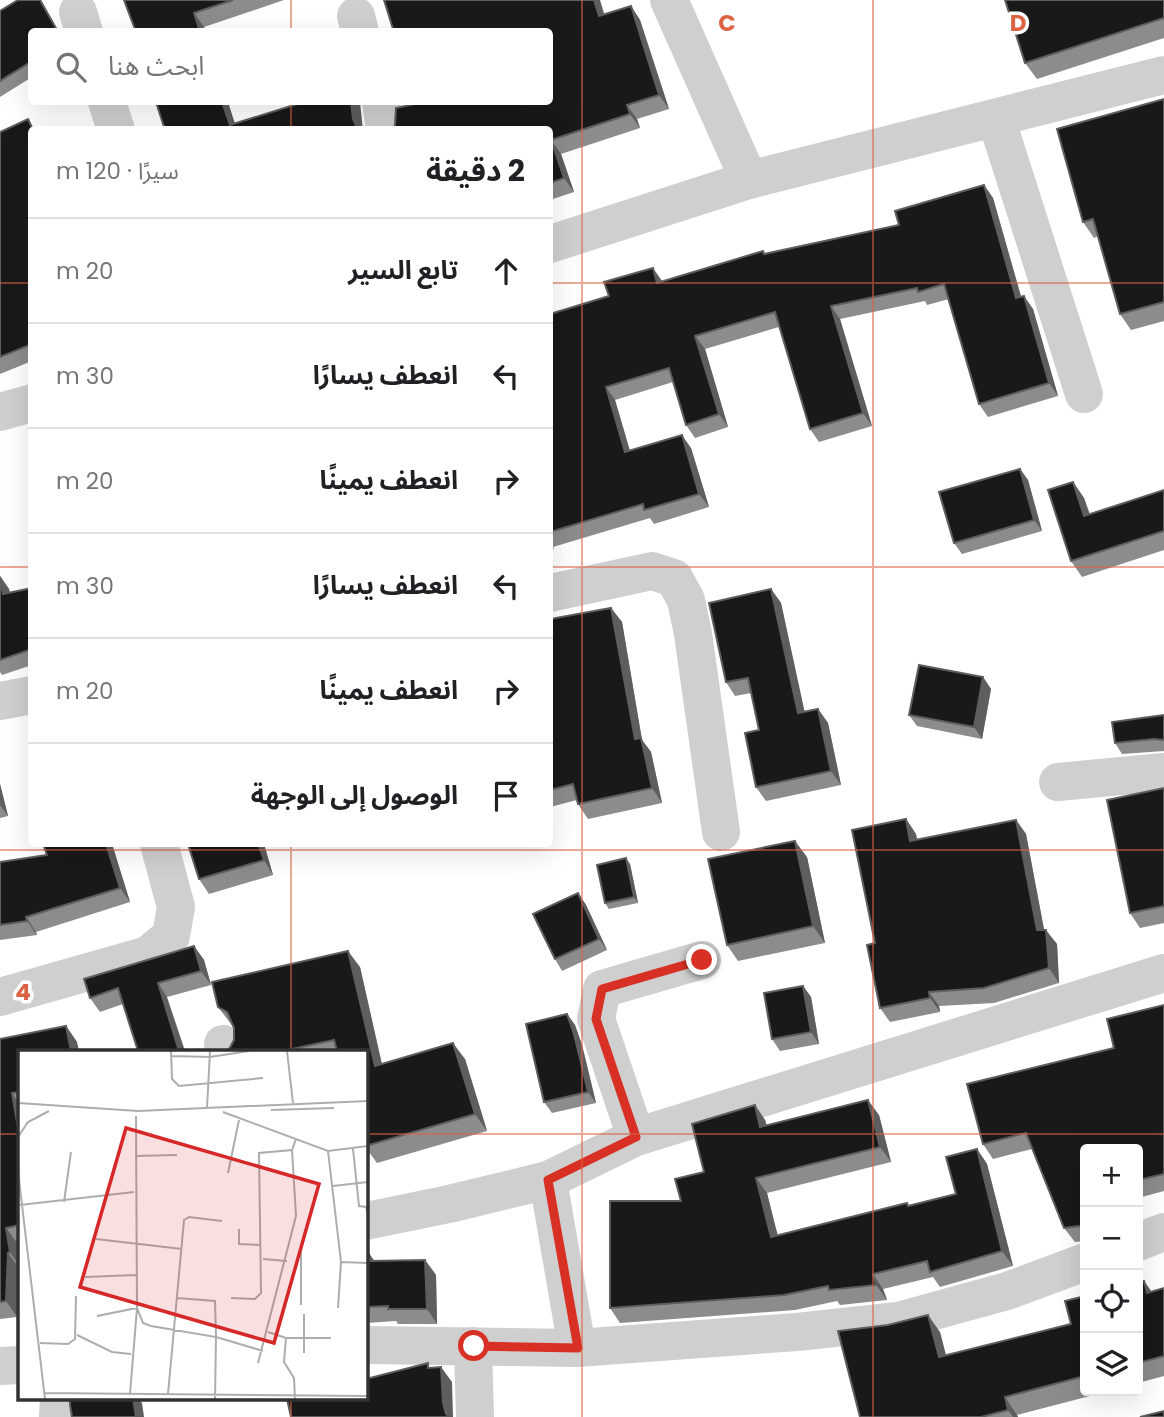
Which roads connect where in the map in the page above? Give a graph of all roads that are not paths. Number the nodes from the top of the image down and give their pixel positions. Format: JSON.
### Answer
{"nodes":[{"id":1,"x":668,"y":0,"type":"edge"},
{"id":2,"x":1164,"y":75,"type":"edge"},
{"id":3,"x":108,"y":105,"type":"edge"},
{"id":4,"x":381,"y":105,"type":"edge"},
{"id":5,"x":996,"y":118,"type":"junction"},
{"id":6,"x":115,"y":126,"type":"edge"},
{"id":7,"x":384,"y":126,"type":"edge"},
{"id":8,"x":749,"y":180,"type":"junction"},
{"id":9,"x":553,"y":243,"type":"edge"},
{"id":10,"x":1084,"y":394,"type":"dead end"},
{"id":11,"x":28,"y":403,"type":"edge"},
{"id":12,"x":0,"y":412,"type":"edge"},
{"id":13,"x":553,"y":592,"type":"edge"},
{"id":14,"x":28,"y":696,"type":"edge"},
{"id":15,"x":0,"y":701,"type":"edge"},
{"id":16,"x":1164,"y":772,"type":"edge"},
{"id":17,"x":1058,"y":782,"type":"dead end"},
{"id":18,"x":721,"y":832,"type":"dead end"},
{"id":19,"x":160,"y":847,"type":"edge"},
{"id":20,"x":702,"y":960,"type":"dead end"},
{"id":21,"x":1164,"y":973,"type":"edge"},
{"id":22,"x":0,"y":997,"type":"edge"},
{"id":23,"x":636,"y":1137,"type":"junction"},
{"id":24,"x":548,"y":1180,"type":"junction"},
{"id":25,"x":368,"y":1221,"type":"edge"},
{"id":26,"x":1164,"y":1233,"type":"edge"},
{"id":27,"x":1143,"y":1240,"type":"edge"},
{"id":28,"x":1080,"y":1264,"type":"edge"},
{"id":29,"x":368,"y":1345,"type":"edge"},
{"id":30,"x":474,"y":1346,"type":"junction"},
{"id":31,"x":578,"y":1348,"type":"junction"},
{"id":32,"x":18,"y":1365,"type":"edge"},
{"id":33,"x":0,"y":1366,"type":"edge"},
{"id":34,"x":475,"y":1417,"type":"edge"}],
"edges":[{"from":1,"to":8,"type":"street"},
{"from":2,"to":5,"type":"street"},
{"from":3,"to":6,"type":"street"},
{"from":4,"to":7,"type":"street"},
{"from":5,"to":8,"type":"street"},
{"from":5,"to":10,"type":"street"},
{"from":8,"to":9,"type":"street"},
{"from":11,"to":12,"type":"street"},
{"from":13,"to":18,"type":"street"},
{"from":14,"to":15,"type":"street"},
{"from":16,"to":17,"type":"street"},
{"from":19,"to":22,"type":"street"},
{"from":20,"to":23,"type":"street"},
{"from":21,"to":23,"type":"street"},
{"from":23,"to":24,"type":"street"},
{"from":24,"to":25,"type":"street"},
{"from":24,"to":31,"type":"street"},
{"from":26,"to":27,"type":"street"},
{"from":28,"to":31,"type":"street"},
{"from":29,"to":30,"type":"street"},
{"from":30,"to":31,"type":"street"},
{"from":30,"to":34,"type":"street"},
{"from":32,"to":33,"type":"street"}]}
